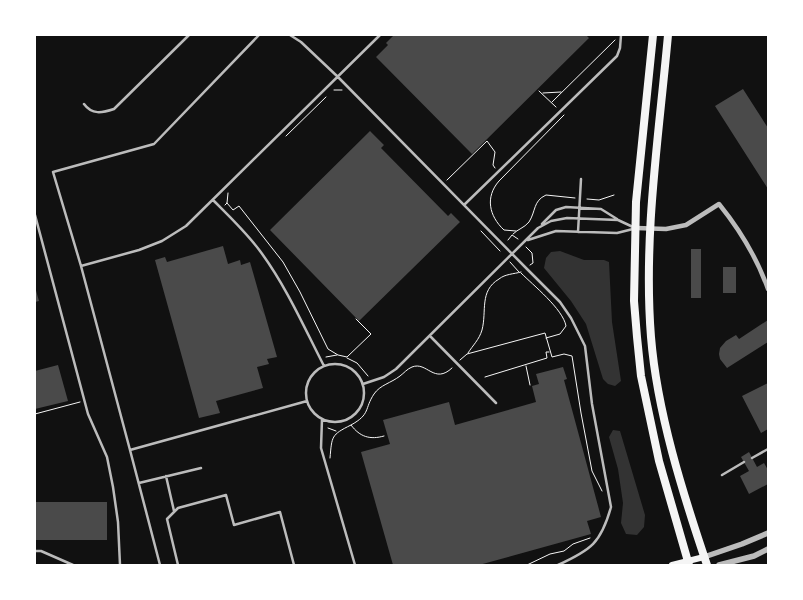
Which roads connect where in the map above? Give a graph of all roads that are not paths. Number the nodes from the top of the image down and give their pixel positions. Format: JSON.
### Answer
{"nodes":[{"id":1,"x":189,"y":35,"type":"edge"},
{"id":2,"x":259,"y":35,"type":"edge"},
{"id":3,"x":290,"y":35,"type":"edge"},
{"id":4,"x":380,"y":35,"type":"edge"},
{"id":5,"x":621,"y":35,"type":"edge"},
{"id":6,"x":653,"y":35,"type":"edge"},
{"id":7,"x":668,"y":35,"type":"edge"},
{"id":8,"x":338,"y":77,"type":"junction"},
{"id":9,"x":84,"y":104,"type":"dead end"},
{"id":10,"x":581,"y":180,"type":"dead end"},
{"id":11,"x":213,"y":199,"type":"junction"},
{"id":12,"x":464,"y":205,"type":"junction"},
{"id":13,"x":580,"y":207,"type":"junction"},
{"id":14,"x":35,"y":215,"type":"edge"},
{"id":15,"x":579,"y":218,"type":"junction"},
{"id":16,"x":618,"y":220,"type":"junction"},
{"id":17,"x":538,"y":228,"type":"junction"},
{"id":18,"x":636,"y":228,"type":"junction"},
{"id":19,"x":651,"y":228,"type":"junction"},
{"id":20,"x":578,"y":232,"type":"junction"},
{"id":21,"x":527,"y":240,"type":"junction"},
{"id":22,"x":513,"y":254,"type":"junction"},
{"id":23,"x":81,"y":266,"type":"junction"},
{"id":24,"x":768,"y":289,"type":"edge"},
{"id":25,"x":430,"y":336,"type":"junction"},
{"id":26,"x":324,"y":366,"type":"junction"},
{"id":27,"x":363,"y":384,"type":"junction"},
{"id":28,"x":307,"y":401,"type":"junction"},
{"id":29,"x":496,"y":402,"type":"dead end"},
{"id":30,"x":322,"y":419,"type":"junction"},
{"id":31,"x":768,"y":449,"type":"edge"},
{"id":32,"x":130,"y":450,"type":"junction"},
{"id":33,"x":752,"y":458,"type":"dead end"},
{"id":34,"x":744,"y":462,"type":"dead end"},
{"id":35,"x":201,"y":468,"type":"dead end"},
{"id":36,"x":722,"y":475,"type":"dead end"},
{"id":37,"x":166,"y":476,"type":"junction"},
{"id":38,"x":139,"y":483,"type":"junction"},
{"id":39,"x":174,"y":511,"type":"junction"},
{"id":40,"x":768,"y":533,"type":"edge"},
{"id":41,"x":768,"y":549,"type":"edge"},
{"id":42,"x":35,"y":551,"type":"edge"},
{"id":43,"x":705,"y":561,"type":"edge"},
{"id":44,"x":688,"y":563,"type":"edge"},
{"id":45,"x":73,"y":565,"type":"edge"},
{"id":46,"x":120,"y":565,"type":"edge"},
{"id":47,"x":160,"y":565,"type":"edge"},
{"id":48,"x":178,"y":565,"type":"edge"},
{"id":49,"x":294,"y":565,"type":"edge"},
{"id":50,"x":355,"y":565,"type":"edge"},
{"id":51,"x":558,"y":565,"type":"edge"},
{"id":52,"x":672,"y":565,"type":"edge"},
{"id":53,"x":719,"y":565,"type":"edge"}],
"edges":[{"from":1,"to":9,"type":"lane"},
{"from":2,"to":23,"type":"lane"},
{"from":3,"to":8,"type":"lane"},
{"from":4,"to":8,"type":"lane"},
{"from":5,"to":12,"type":"lane"},
{"from":6,"to":18,"type":"main road"},
{"from":7,"to":19,"type":"main road"},
{"from":8,"to":11,"type":"lane"},
{"from":8,"to":12,"type":"lane"},
{"from":10,"to":13,"type":"lane"},
{"from":11,"to":23,"type":"lane"},
{"from":11,"to":26,"type":"lane"},
{"from":12,"to":22,"type":"lane"},
{"from":13,"to":15,"type":"lane"},
{"from":13,"to":16,"type":"lane"},
{"from":13,"to":17,"type":"lane"},
{"from":14,"to":46,"type":"lane"},
{"from":15,"to":16,"type":"lane"},
{"from":15,"to":17,"type":"lane"},
{"from":15,"to":20,"type":"lane"},
{"from":16,"to":18,"type":"lane"},
{"from":17,"to":21,"type":"lane"},
{"from":18,"to":19,"type":"street"},
{"from":18,"to":20,"type":"lane"},
{"from":18,"to":44,"type":"main road"},
{"from":19,"to":24,"type":"street"},
{"from":19,"to":43,"type":"main road"},
{"from":20,"to":21,"type":"lane"},
{"from":21,"to":22,"type":"lane"},
{"from":22,"to":25,"type":"lane"},
{"from":22,"to":51,"type":"lane"},
{"from":23,"to":32,"type":"lane"},
{"from":25,"to":27,"type":"lane"},
{"from":25,"to":29,"type":"lane"},
{"from":26,"to":27,"type":"lane"},
{"from":26,"to":28,"type":"lane"},
{"from":27,"to":30,"type":"lane"},
{"from":28,"to":30,"type":"lane"},
{"from":28,"to":32,"type":"lane"},
{"from":30,"to":50,"type":"lane"},
{"from":31,"to":33,"type":"lane"},
{"from":32,"to":38,"type":"lane"},
{"from":34,"to":36,"type":"lane"},
{"from":35,"to":37,"type":"lane"},
{"from":37,"to":38,"type":"lane"},
{"from":37,"to":39,"type":"lane"},
{"from":38,"to":47,"type":"lane"},
{"from":39,"to":48,"type":"lane"},
{"from":39,"to":49,"type":"lane"},
{"from":40,"to":43,"type":"street"},
{"from":41,"to":53,"type":"street"},
{"from":42,"to":45,"type":"lane"},
{"from":43,"to":44,"type":"main road"},
{"from":44,"to":52,"type":"main road"}]}
